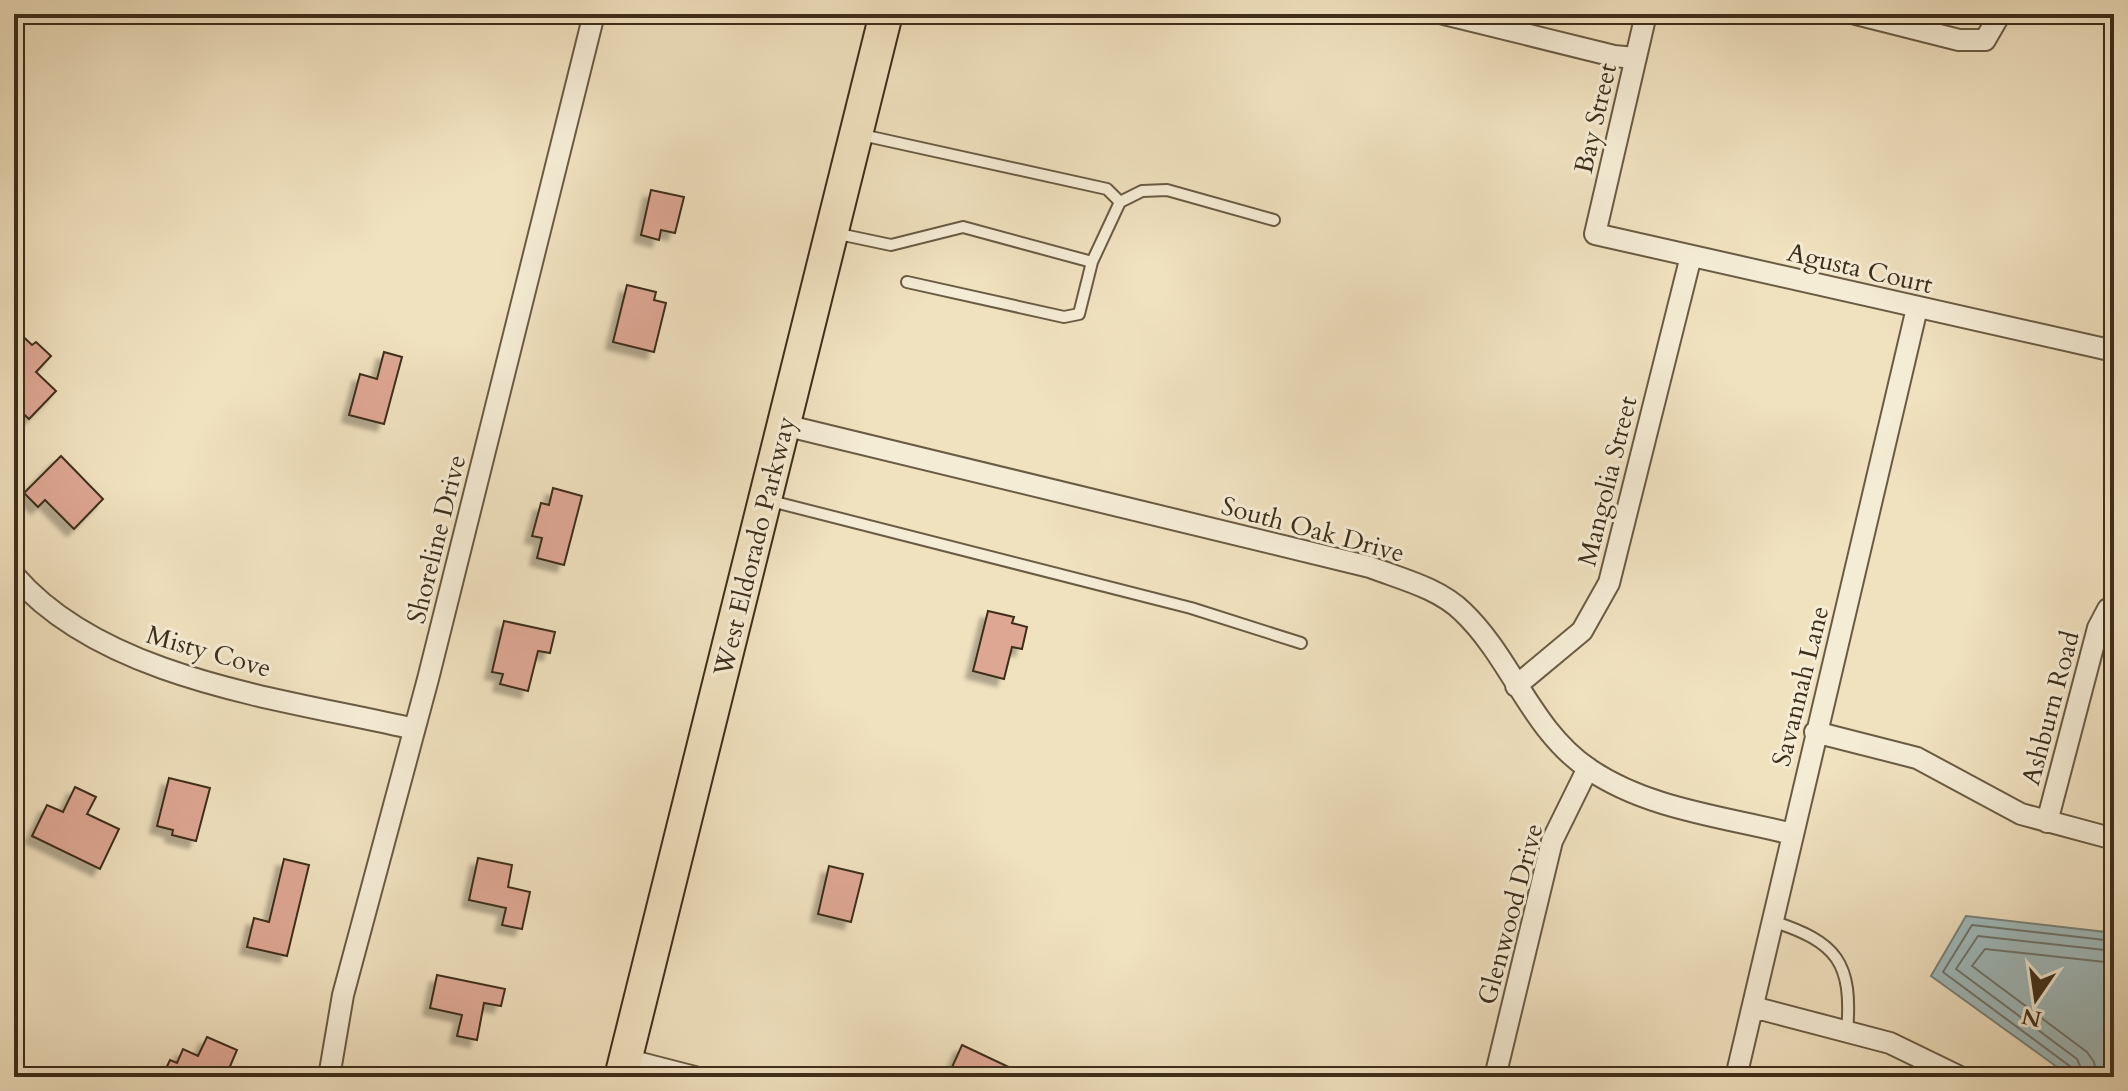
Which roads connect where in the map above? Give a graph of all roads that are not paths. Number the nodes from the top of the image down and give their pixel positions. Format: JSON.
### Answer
{"nodes":[{"id":1,"x":594,"y":14,"type":"edge"},
{"id":2,"x":886,"y":14,"type":"edge"},
{"id":3,"x":1444,"y":14,"type":"edge"},
{"id":4,"x":1646,"y":14,"type":"edge"},
{"id":5,"x":1856,"y":14,"type":"edge"},
{"id":6,"x":2000,"y":14,"type":"edge"},
{"id":7,"x":1635,"y":58,"type":"junction"},
{"id":8,"x":857,"y":134,"type":"junction"},
{"id":9,"x":1120,"y":202,"type":"junction"},
{"id":10,"x":1274,"y":220,"type":"dead end"},
{"id":11,"x":832,"y":233,"type":"junction"},
{"id":12,"x":1595,"y":234,"type":"joint"},
{"id":13,"x":1691,"y":256,"type":"junction"},
{"id":14,"x":1092,"y":262,"type":"junction"},
{"id":15,"x":907,"y":282,"type":"dead end"},
{"id":16,"x":1917,"y":308,"type":"junction"},
{"id":17,"x":2114,"y":351,"type":"edge"},
{"id":18,"x":784,"y":425,"type":"junction"},
{"id":19,"x":765,"y":500,"type":"junction"},
{"id":20,"x":14,"y":575,"type":"edge"},
{"id":21,"x":2111,"y":609,"type":"edge"},
{"id":22,"x":1301,"y":643,"type":"dead end"},
{"id":23,"x":1516,"y":686,"type":"junction"},
{"id":24,"x":414,"y":729,"type":"junction"},
{"id":25,"x":1815,"y":732,"type":"junction"},
{"id":26,"x":1588,"y":768,"type":"junction"},
{"id":27,"x":2047,"y":822,"type":"junction"},
{"id":28,"x":1792,"y":834,"type":"junction"},
{"id":29,"x":2114,"y":839,"type":"edge"},
{"id":30,"x":1772,"y":921,"type":"junction"},
{"id":31,"x":1753,"y":1007,"type":"junction"},
{"id":32,"x":1847,"y":1032,"type":"junction"},
{"id":33,"x":623,"y":1068,"type":"edge"},
{"id":34,"x":329,"y":1077,"type":"edge"},
{"id":35,"x":695,"y":1077,"type":"edge"},
{"id":36,"x":1495,"y":1077,"type":"edge"},
{"id":37,"x":1736,"y":1077,"type":"edge"},
{"id":38,"x":1960,"y":1077,"type":"edge"}],
"edges":[{"from":1,"to":24,"type":"street","name":"Shoreline Drive"},
{"from":2,"to":8,"type":"main road","name":"West Eldorado Parkway"},
{"from":3,"to":7,"type":"street"},
{"from":4,"to":7,"type":"street","name":"Bay Street"},
{"from":5,"to":6,"type":"street"},
{"from":7,"to":12,"type":"street","name":"Bay Street"},
{"from":8,"to":9,"type":"lane"},
{"from":8,"to":11,"type":"main road","name":"West Eldorado Parkway"},
{"from":9,"to":10,"type":"lane"},
{"from":9,"to":14,"type":"lane"},
{"from":11,"to":14,"type":"lane"},
{"from":11,"to":18,"type":"main road","name":"West Eldorado Parkway"},
{"from":12,"to":13,"type":"street","name":"Agusta Court"},
{"from":13,"to":16,"type":"street","name":"Agusta Court"},
{"from":13,"to":23,"type":"street","name":"Mangolia Street"},
{"from":14,"to":15,"type":"lane"},
{"from":16,"to":17,"type":"street","name":"Agusta Court"},
{"from":16,"to":25,"type":"street","name":"Savannah Lane"},
{"from":18,"to":19,"type":"main road","name":"West Eldorado Parkway"},
{"from":18,"to":23,"type":"street","name":"South Oak Drive"},
{"from":19,"to":22,"type":"lane"},
{"from":19,"to":33,"type":"main road","name":"West Eldorado Parkway"},
{"from":20,"to":24,"type":"street","name":"Misty Cove"},
{"from":21,"to":27,"type":"street","name":"Ashburn Road"},
{"from":23,"to":26,"type":"street","name":"South Oak Drive"},
{"from":24,"to":34,"type":"street","name":"Shoreline Drive"},
{"from":25,"to":27,"type":"street"},
{"from":25,"to":28,"type":"street","name":"Savannah Lane"},
{"from":26,"to":28,"type":"street","name":"South Oak Drive"},
{"from":26,"to":36,"type":"street","name":"Glenwood Drive"},
{"from":27,"to":29,"type":"street"},
{"from":28,"to":30,"type":"street","name":"Savannah Lane"},
{"from":30,"to":31,"type":"street","name":"Savannah Lane"},
{"from":30,"to":32,"type":"lane"},
{"from":31,"to":32,"type":"street"},
{"from":31,"to":37,"type":"street","name":"Savannah Lane"},
{"from":32,"to":38,"type":"street"},
{"from":33,"to":35,"type":"street"}]}
